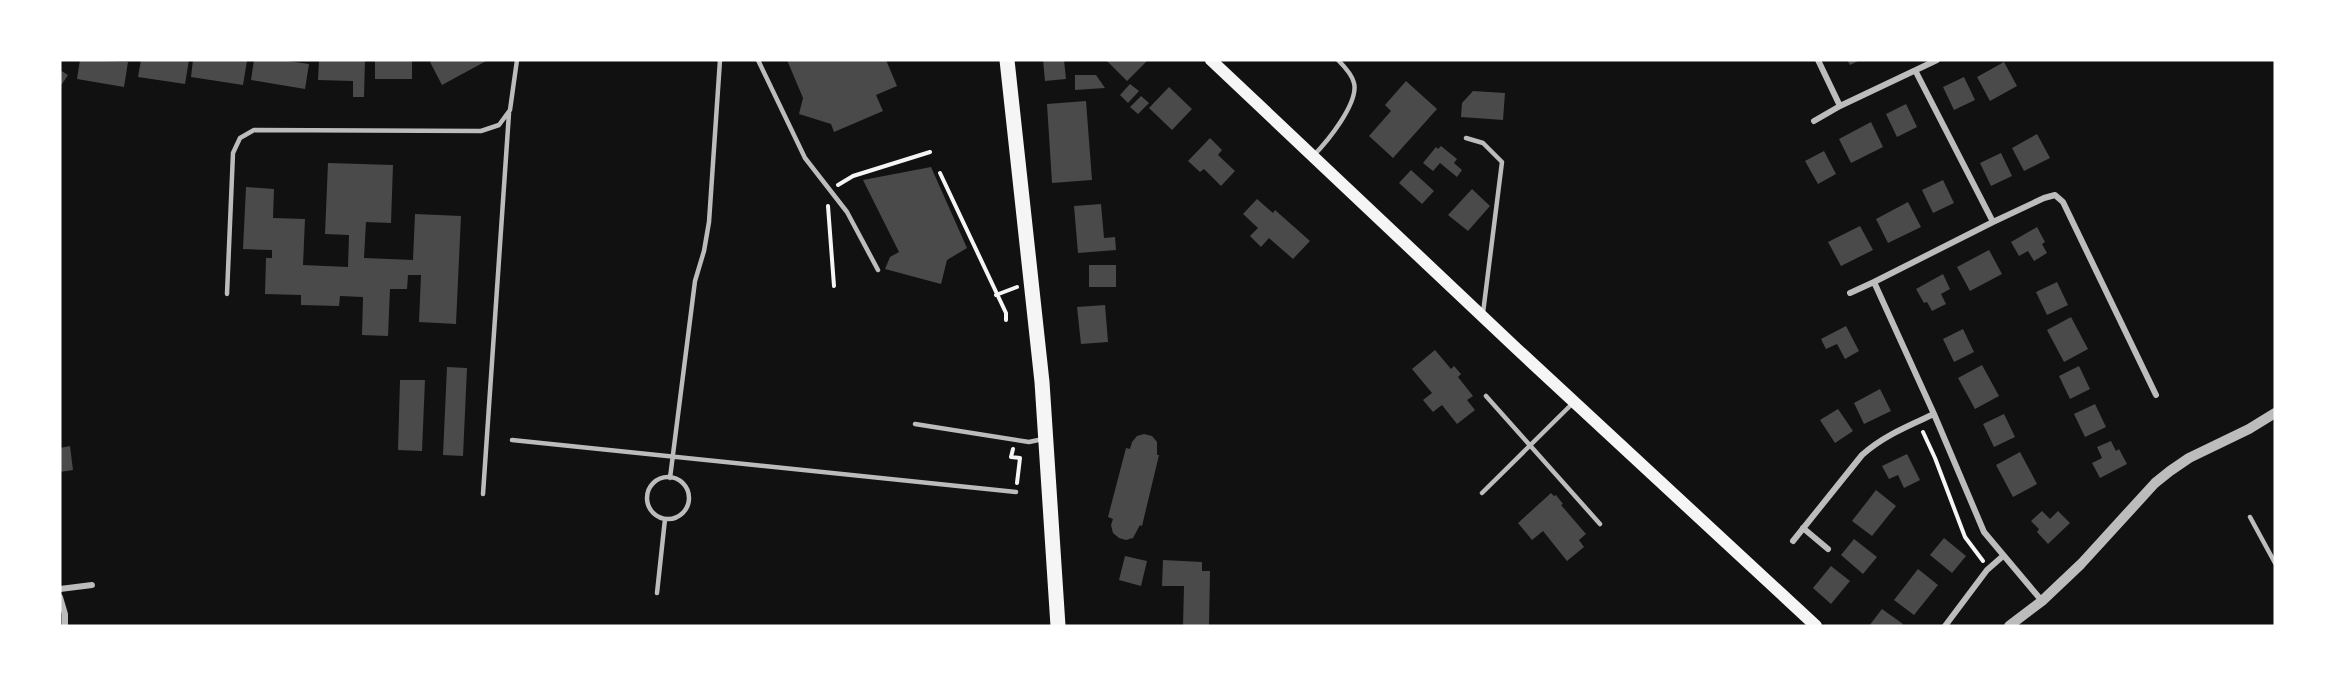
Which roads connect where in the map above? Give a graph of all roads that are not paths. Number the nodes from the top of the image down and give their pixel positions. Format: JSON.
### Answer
{"nodes":[{"id":1,"x":517,"y":60,"type":"edge"},
{"id":2,"x":720,"y":60,"type":"edge"},
{"id":3,"x":758,"y":60,"type":"edge"},
{"id":4,"x":1006,"y":60,"type":"edge"},
{"id":5,"x":1211,"y":60,"type":"edge"},
{"id":6,"x":1338,"y":60,"type":"edge"},
{"id":7,"x":1818,"y":60,"type":"edge"},
{"id":8,"x":1936,"y":60,"type":"edge"},
{"id":9,"x":1916,"y":72,"type":"junction"},
{"id":10,"x":1840,"y":106,"type":"junction"},
{"id":11,"x":510,"y":110,"type":"junction"},
{"id":12,"x":1814,"y":121,"type":"dead end"},
{"id":13,"x":1467,"y":138,"type":"dead end"},
{"id":14,"x":1313,"y":156,"type":"junction"},
{"id":15,"x":1992,"y":222,"type":"junction"},
{"id":16,"x":878,"y":270,"type":"dead end"},
{"id":17,"x":1874,"y":282,"type":"junction"},
{"id":18,"x":1850,"y":293,"type":"dead end"},
{"id":19,"x":227,"y":294,"type":"dead end"},
{"id":20,"x":1483,"y":316,"type":"junction"},
{"id":21,"x":2156,"y":395,"type":"dead end"},
{"id":22,"x":1486,"y":396,"type":"dead end"},
{"id":23,"x":1574,"y":402,"type":"junction"},
{"id":24,"x":2275,"y":413,"type":"edge"},
{"id":25,"x":1934,"y":414,"type":"junction"},
{"id":26,"x":915,"y":424,"type":"dead end"},
{"id":27,"x":1046,"y":439,"type":"junction"},
{"id":28,"x":512,"y":440,"type":"dead end"},
{"id":29,"x":1529,"y":446,"type":"junction"},
{"id":30,"x":673,"y":457,"type":"junction"},
{"id":31,"x":670,"y":477,"type":"junction"},
{"id":32,"x":1016,"y":492,"type":"road end"},
{"id":33,"x":1482,"y":493,"type":"dead end"},
{"id":34,"x":483,"y":494,"type":"dead end"},
{"id":35,"x":2250,"y":517,"type":"dead end"},
{"id":36,"x":665,"y":519,"type":"junction"},
{"id":37,"x":1600,"y":524,"type":"dead end"},
{"id":38,"x":1803,"y":528,"type":"junction"},
{"id":39,"x":1792,"y":541,"type":"dead end"},
{"id":40,"x":1828,"y":549,"type":"dead end"},
{"id":41,"x":2003,"y":556,"type":"junction"},
{"id":42,"x":2275,"y":563,"type":"edge"},
{"id":43,"x":92,"y":585,"type":"dead end"},
{"id":44,"x":60,"y":589,"type":"edge"},
{"id":45,"x":657,"y":593,"type":"dead end"},
{"id":46,"x":60,"y":597,"type":"edge"},
{"id":47,"x":2042,"y":601,"type":"junction"},
{"id":48,"x":65,"y":626,"type":"edge"},
{"id":49,"x":1058,"y":626,"type":"edge"},
{"id":50,"x":1816,"y":626,"type":"edge"},
{"id":51,"x":1945,"y":626,"type":"edge"},
{"id":52,"x":2008,"y":626,"type":"edge"}],
"edges":[{"from":1,"to":11,"type":"lane"},
{"from":2,"to":30,"type":"lane"},
{"from":3,"to":16,"type":"lane"},
{"from":4,"to":27,"type":"main road"},
{"from":5,"to":14,"type":"main road"},
{"from":6,"to":14,"type":"lane"},
{"from":7,"to":10,"type":"street"},
{"from":8,"to":9,"type":"street"},
{"from":9,"to":10,"type":"street"},
{"from":9,"to":15,"type":"street"},
{"from":10,"to":12,"type":"street"},
{"from":11,"to":19,"type":"lane"},
{"from":11,"to":34,"type":"lane"},
{"from":13,"to":20,"type":"lane"},
{"from":14,"to":20,"type":"main road"},
{"from":15,"to":17,"type":"street"},
{"from":15,"to":21,"type":"street"},
{"from":17,"to":18,"type":"street"},
{"from":17,"to":25,"type":"street"},
{"from":20,"to":23,"type":"main road"},
{"from":22,"to":29,"type":"lane"},
{"from":23,"to":29,"type":"lane"},
{"from":23,"to":50,"type":"main road"},
{"from":24,"to":47,"type":"street"},
{"from":25,"to":38,"type":"street"},
{"from":25,"to":41,"type":"street"},
{"from":26,"to":27,"type":"lane"},
{"from":27,"to":49,"type":"main road"},
{"from":28,"to":30,"type":"lane"},
{"from":29,"to":33,"type":"lane"},
{"from":29,"to":37,"type":"lane"},
{"from":30,"to":31,"type":"lane"},
{"from":30,"to":32,"type":"lane"},
{"from":31,"to":36,"type":"lane"},
{"from":31,"to":36,"type":"lane"},
{"from":35,"to":42,"type":"lane"},
{"from":36,"to":45,"type":"lane"},
{"from":38,"to":39,"type":"street"},
{"from":38,"to":40,"type":"street"},
{"from":41,"to":47,"type":"street"},
{"from":41,"to":51,"type":"street"},
{"from":43,"to":44,"type":"street"},
{"from":46,"to":48,"type":"street"},
{"from":47,"to":52,"type":"street"}]}
